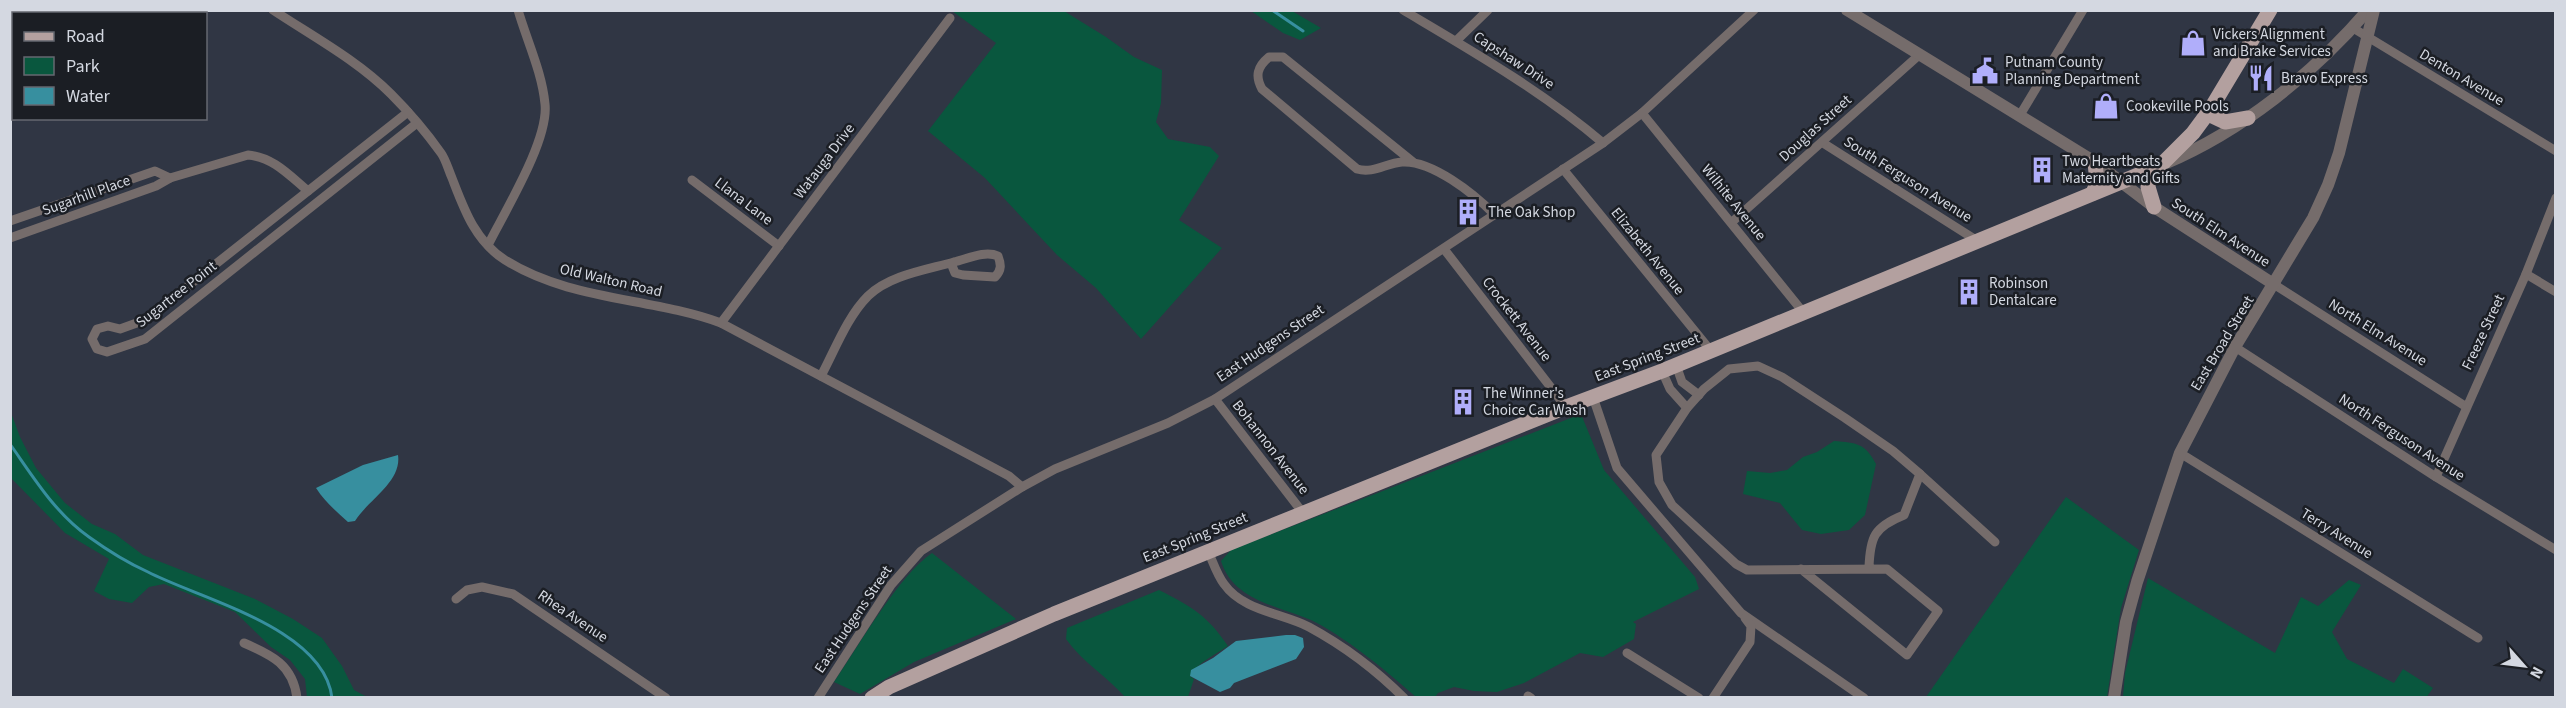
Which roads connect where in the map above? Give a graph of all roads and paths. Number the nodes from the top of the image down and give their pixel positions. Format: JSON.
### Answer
{"nodes":[{"id":1,"x":518,"y":10,"type":"edge"},
{"id":2,"x":1403,"y":10,"type":"edge"},
{"id":3,"x":1488,"y":10,"type":"edge"},
{"id":4,"x":1754,"y":10,"type":"edge"},
{"id":5,"x":1847,"y":10,"type":"edge"},
{"id":6,"x":2082,"y":10,"type":"edge"},
{"id":7,"x":2270,"y":10,"type":"edge"},
{"id":8,"x":2368,"y":10,"type":"edge"},
{"id":9,"x":2374,"y":10,"type":"edge"},
{"id":10,"x":273,"y":11,"type":"edge"},
{"id":11,"x":950,"y":18,"type":"dead end"},
{"id":12,"x":2353,"y":28,"type":"junction"},
{"id":13,"x":2367,"y":38,"type":"junction"},
{"id":14,"x":1456,"y":41,"type":"junction"},
{"id":15,"x":1918,"y":56,"type":"junction"},
{"id":16,"x":408,"y":112,"type":"junction"},
{"id":17,"x":1641,"y":113,"type":"junction"},
{"id":18,"x":2208,"y":114,"type":"junction"},
{"id":19,"x":2020,"y":115,"type":"junction"},
{"id":20,"x":2248,"y":118,"type":"junction"},
{"id":21,"x":417,"y":123,"type":"junction"},
{"id":22,"x":1823,"y":142,"type":"junction"},
{"id":23,"x":1603,"y":143,"type":"junction"},
{"id":24,"x":2556,"y":151,"type":"edge"},
{"id":25,"x":1413,"y":162,"type":"junction"},
{"id":26,"x":2095,"y":162,"type":"junction"},
{"id":27,"x":2155,"y":168,"type":"junction"},
{"id":28,"x":1563,"y":169,"type":"junction"},
{"id":29,"x":170,"y":178,"type":"junction"},
{"id":30,"x":692,"y":180,"type":"dead end"},
{"id":31,"x":2121,"y":182,"type":"junction"},
{"id":32,"x":308,"y":191,"type":"junction"},
{"id":33,"x":2093,"y":193,"type":"junction"},
{"id":34,"x":2556,"y":198,"type":"edge"},
{"id":35,"x":2154,"y":207,"type":"junction"},
{"id":36,"x":1494,"y":214,"type":"junction"},
{"id":37,"x":10,"y":221,"type":"edge"},
{"id":38,"x":1732,"y":222,"type":"junction"},
{"id":39,"x":10,"y":238,"type":"edge"},
{"id":40,"x":1976,"y":240,"type":"junction"},
{"id":41,"x":488,"y":245,"type":"junction"},
{"id":42,"x":778,"y":246,"type":"junction"},
{"id":43,"x":1444,"y":249,"type":"junction"},
{"id":44,"x":951,"y":263,"type":"junction"},
{"id":45,"x":2526,"y":274,"type":"junction"},
{"id":46,"x":2275,"y":285,"type":"junction"},
{"id":47,"x":2556,"y":292,"type":"edge"},
{"id":48,"x":1803,"y":312,"type":"junction"},
{"id":49,"x":721,"y":323,"type":"junction"},
{"id":50,"x":2235,"y":347,"type":"junction"},
{"id":51,"x":1711,"y":351,"type":"junction"},
{"id":52,"x":1669,"y":368,"type":"junction"},
{"id":53,"x":821,"y":376,"type":"junction"},
{"id":54,"x":1699,"y":395,"type":"junction"},
{"id":55,"x":1593,"y":397,"type":"junction"},
{"id":56,"x":1215,"y":399,"type":"junction"},
{"id":57,"x":2465,"y":406,"type":"junction"},
{"id":58,"x":1566,"y":407,"type":"junction"},
{"id":59,"x":1687,"y":408,"type":"junction"},
{"id":60,"x":2180,"y":453,"type":"junction"},
{"id":61,"x":1920,"y":474,"type":"junction"},
{"id":62,"x":2436,"y":477,"type":"junction"},
{"id":63,"x":1022,"y":486,"type":"junction"},
{"id":64,"x":1303,"y":513,"type":"junction"},
{"id":65,"x":1995,"y":542,"type":"dead end"},
{"id":66,"x":2556,"y":550,"type":"edge"},
{"id":67,"x":1208,"y":551,"type":"junction"},
{"id":68,"x":1869,"y":568,"type":"junction"},
{"id":69,"x":1801,"y":569,"type":"junction"},
{"id":70,"x":456,"y":599,"type":"dead end"},
{"id":71,"x":1741,"y":613,"type":"junction"},
{"id":72,"x":2478,"y":638,"type":"dead end"},
{"id":73,"x":244,"y":643,"type":"dead end"},
{"id":74,"x":1627,"y":653,"type":"dead end"},
{"id":75,"x":873,"y":697,"type":"edge"},
{"id":76,"x":297,"y":698,"type":"edge"},
{"id":77,"x":666,"y":698,"type":"edge"},
{"id":78,"x":818,"y":698,"type":"edge"},
{"id":79,"x":1404,"y":698,"type":"edge"},
{"id":80,"x":1699,"y":698,"type":"edge"},
{"id":81,"x":1713,"y":698,"type":"edge"},
{"id":82,"x":1864,"y":698,"type":"edge"},
{"id":83,"x":2114,"y":698,"type":"edge"}],
"edges":[{"from":1,"to":41,"type":"street"},
{"from":2,"to":14,"type":"street","name":"Capshaw Drive"},
{"from":3,"to":14,"type":"street"},
{"from":4,"to":17,"type":"street","name":"East Hudgens Street"},
{"from":5,"to":15,"type":"street","name":"South Elm Avenue"},
{"from":6,"to":19,"type":"street"},
{"from":7,"to":18,"type":"main road","name":"East Spring Street"},
{"from":8,"to":12,"type":"street"},
{"from":9,"to":13,"type":"street","name":"East Broad Street"},
{"from":10,"to":16,"type":"street","name":"Old Walton Road"},
{"from":11,"to":42,"type":"street","name":"Watauga Drive"},
{"from":12,"to":13,"type":"street","name":"Denton Avenue"},
{"from":12,"to":20,"type":"street"},
{"from":13,"to":24,"type":"street","name":"Denton Avenue"},
{"from":13,"to":46,"type":"street","name":"East Broad Street"},
{"from":14,"to":23,"type":"street","name":"Capshaw Drive"},
{"from":15,"to":19,"type":"street","name":"South Elm Avenue"},
{"from":15,"to":22,"type":"street","name":"Douglas Street"},
{"from":16,"to":21,"type":"street","name":"Old Walton Road"},
{"from":16,"to":32,"type":"street","name":"Sugartree Point"},
{"from":17,"to":23,"type":"street","name":"East Hudgens Street"},
{"from":17,"to":38,"type":"street","name":"Wilhite Avenue"},
{"from":18,"to":20,"type":"main road"},
{"from":18,"to":27,"type":"main road","name":"East Spring Street"},
{"from":19,"to":26,"type":"street","name":"South Elm Avenue"},
{"from":20,"to":27,"type":"street"},
{"from":21,"to":32,"type":"street","name":"Sugartree Point"},
{"from":21,"to":41,"type":"street","name":"Old Walton Road"},
{"from":22,"to":38,"type":"street","name":"Douglas Street"},
{"from":22,"to":40,"type":"street","name":"South Ferguson Avenue"},
{"from":23,"to":28,"type":"street","name":"East Hudgens Street"},
{"from":25,"to":25,"type":"street"},
{"from":25,"to":36,"type":"street"},
{"from":26,"to":31,"type":"street","name":"South Elm Avenue"},
{"from":26,"to":33,"type":"main road"},
{"from":27,"to":31,"type":"main road","name":"East Spring Street"},
{"from":27,"to":35,"type":"main road"},
{"from":28,"to":36,"type":"street","name":"East Hudgens Street"},
{"from":28,"to":51,"type":"street","name":"Elizabeth Avenue"},
{"from":29,"to":32,"type":"street","name":"Sugarhill Place"},
{"from":29,"to":37,"type":"street","name":"Sugarhill Place"},
{"from":29,"to":39,"type":"street","name":"Sugarhill Place"},
{"from":30,"to":42,"type":"street","name":"Llana Lane"},
{"from":31,"to":33,"type":"main road","name":"East Spring Street"},
{"from":31,"to":35,"type":"street","name":"South Elm Avenue"},
{"from":33,"to":40,"type":"main road","name":"East Spring Street"},
{"from":34,"to":45,"type":"street","name":"Freeze Street"},
{"from":35,"to":46,"type":"street","name":"South Elm Avenue"},
{"from":36,"to":43,"type":"street","name":"East Hudgens Street"},
{"from":38,"to":48,"type":"street","name":"Wilhite Avenue"},
{"from":40,"to":48,"type":"main road","name":"East Spring Street"},
{"from":41,"to":49,"type":"street","name":"Old Walton Road"},
{"from":42,"to":49,"type":"street","name":"Watauga Drive"},
{"from":43,"to":56,"type":"street","name":"East Hudgens Street"},
{"from":43,"to":58,"type":"street","name":"Crockett Avenue"},
{"from":44,"to":44,"type":"street"},
{"from":44,"to":53,"type":"street"},
{"from":45,"to":47,"type":"street"},
{"from":45,"to":57,"type":"street","name":"Freeze Street"},
{"from":46,"to":50,"type":"street","name":"East Broad Street"},
{"from":46,"to":57,"type":"street","name":"North Elm Avenue"},
{"from":48,"to":51,"type":"main road","name":"East Spring Street"},
{"from":49,"to":53,"type":"street","name":"Old Walton Road"},
{"from":50,"to":60,"type":"street","name":"East Broad Street"},
{"from":50,"to":62,"type":"street","name":"North Ferguson Avenue"},
{"from":51,"to":52,"type":"main road","name":"East Spring Street"},
{"from":52,"to":54,"type":"street"},
{"from":52,"to":55,"type":"main road","name":"East Spring Street"},
{"from":52,"to":59,"type":"street"},
{"from":53,"to":63,"type":"street","name":"Old Walton Road"},
{"from":54,"to":59,"type":"street"},
{"from":54,"to":61,"type":"street"},
{"from":55,"to":58,"type":"main road","name":"East Spring Street"},
{"from":55,"to":71,"type":"street"},
{"from":56,"to":63,"type":"street","name":"East Hudgens Street"},
{"from":56,"to":64,"type":"street","name":"Bohannon Avenue"},
{"from":57,"to":62,"type":"street","name":"Freeze Street"},
{"from":58,"to":64,"type":"main road","name":"East Spring Street"},
{"from":59,"to":69,"type":"street"},
{"from":60,"to":72,"type":"street","name":"Terry Avenue"},
{"from":60,"to":83,"type":"street","name":"East Broad Street"},
{"from":61,"to":65,"type":"street"},
{"from":61,"to":68,"type":"street"},
{"from":62,"to":66,"type":"street","name":"North Ferguson Avenue"},
{"from":63,"to":78,"type":"street","name":"East Hudgens Street"},
{"from":64,"to":67,"type":"main road","name":"East Spring Street"},
{"from":67,"to":75,"type":"main road","name":"East Spring Street"},
{"from":67,"to":79,"type":"street"},
{"from":68,"to":69,"type":"street"},
{"from":68,"to":69,"type":"street"},
{"from":70,"to":77,"type":"street","name":"Rhea Avenue"},
{"from":71,"to":81,"type":"street"},
{"from":71,"to":82,"type":"street"},
{"from":73,"to":76,"type":"street"},
{"from":74,"to":80,"type":"street"}]}
